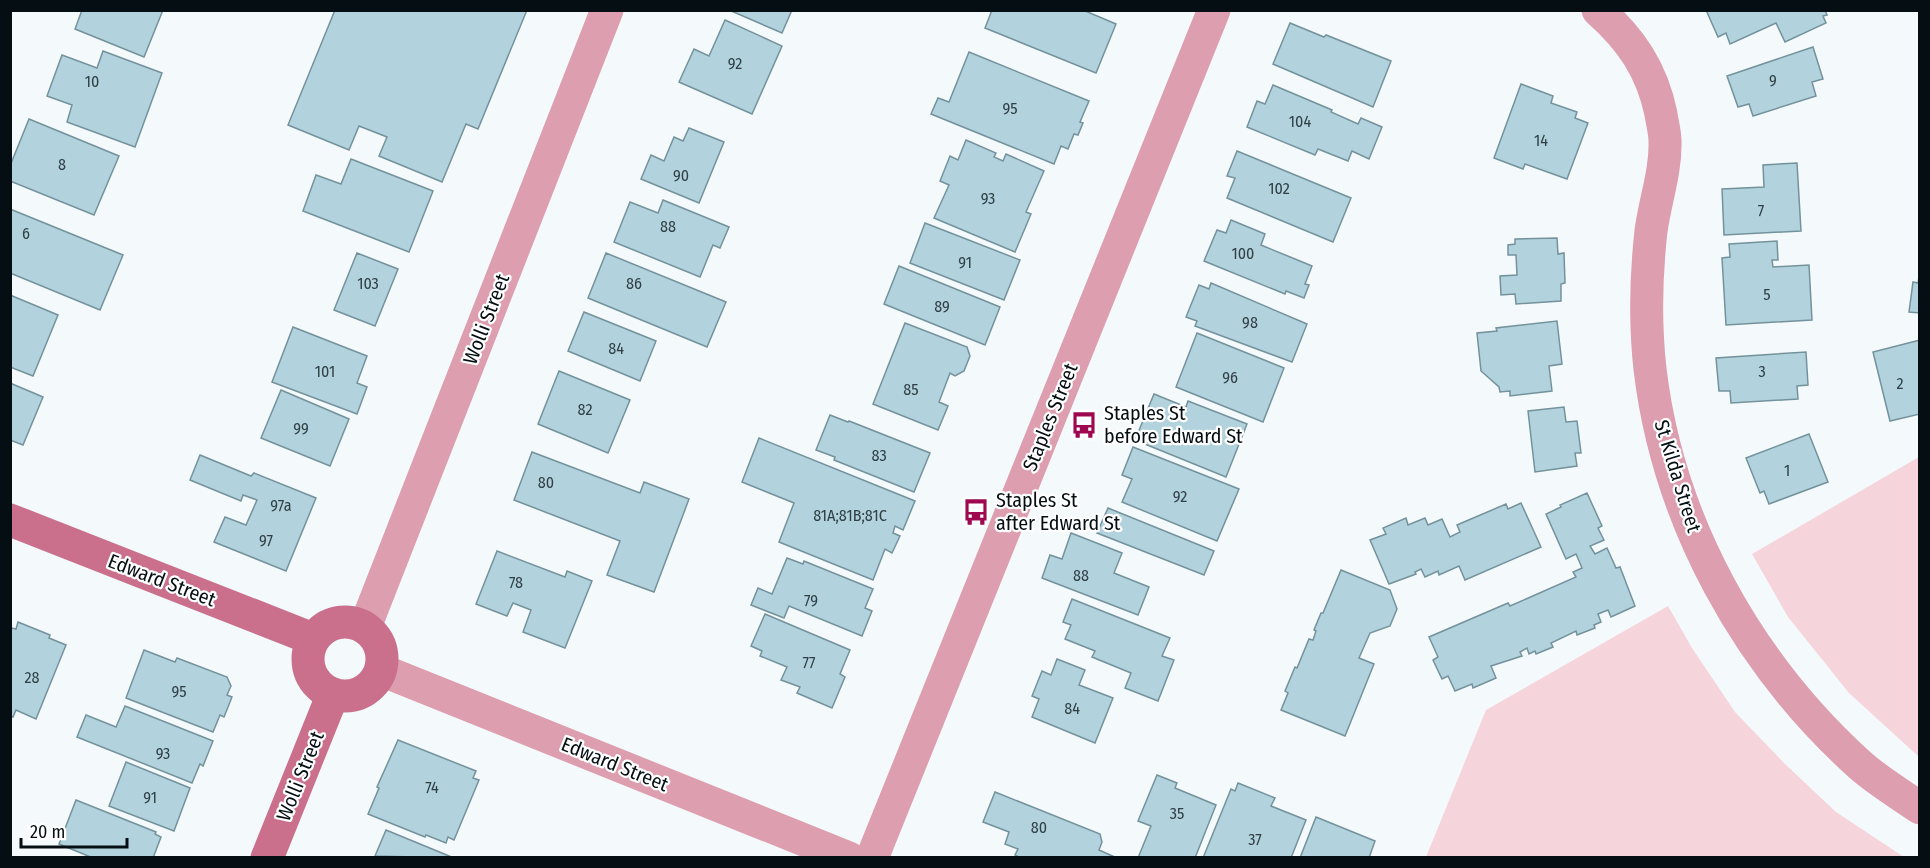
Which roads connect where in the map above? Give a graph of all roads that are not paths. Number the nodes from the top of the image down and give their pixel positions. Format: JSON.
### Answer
{"nodes":[{"id":1,"x":607,"y":10,"type":"edge"},
{"id":2,"x":1214,"y":10,"type":"edge"},
{"id":3,"x":1598,"y":10,"type":"edge"},
{"id":4,"x":10,"y":520,"type":"edge"},
{"id":5,"x":365,"y":627,"type":"junction"},
{"id":6,"x":313,"y":639,"type":"junction"},
{"id":7,"x":381,"y":670,"type":"junction"},
{"id":8,"x":333,"y":694,"type":"junction"},
{"id":9,"x":1920,"y":808,"type":"edge"},
{"id":10,"x":267,"y":858,"type":"edge"},
{"id":11,"x":849,"y":858,"type":"edge"},
{"id":12,"x":872,"y":858,"type":"edge"}],
"edges":[{"from":1,"to":5,"type":"street","name":"Wolli Street"},
{"from":2,"to":12,"type":"street","name":"Staples Street"},
{"from":3,"to":9,"type":"street","name":"St Kilda Street"},
{"from":4,"to":6,"type":"street","name":"Edward Street"},
{"from":5,"to":6,"type":"street"},
{"from":5,"to":7,"type":"street"},
{"from":6,"to":8,"type":"street"},
{"from":7,"to":8,"type":"street"},
{"from":7,"to":11,"type":"street","name":"Edward Street"},
{"from":8,"to":10,"type":"street","name":"Wolli Street"}]}
